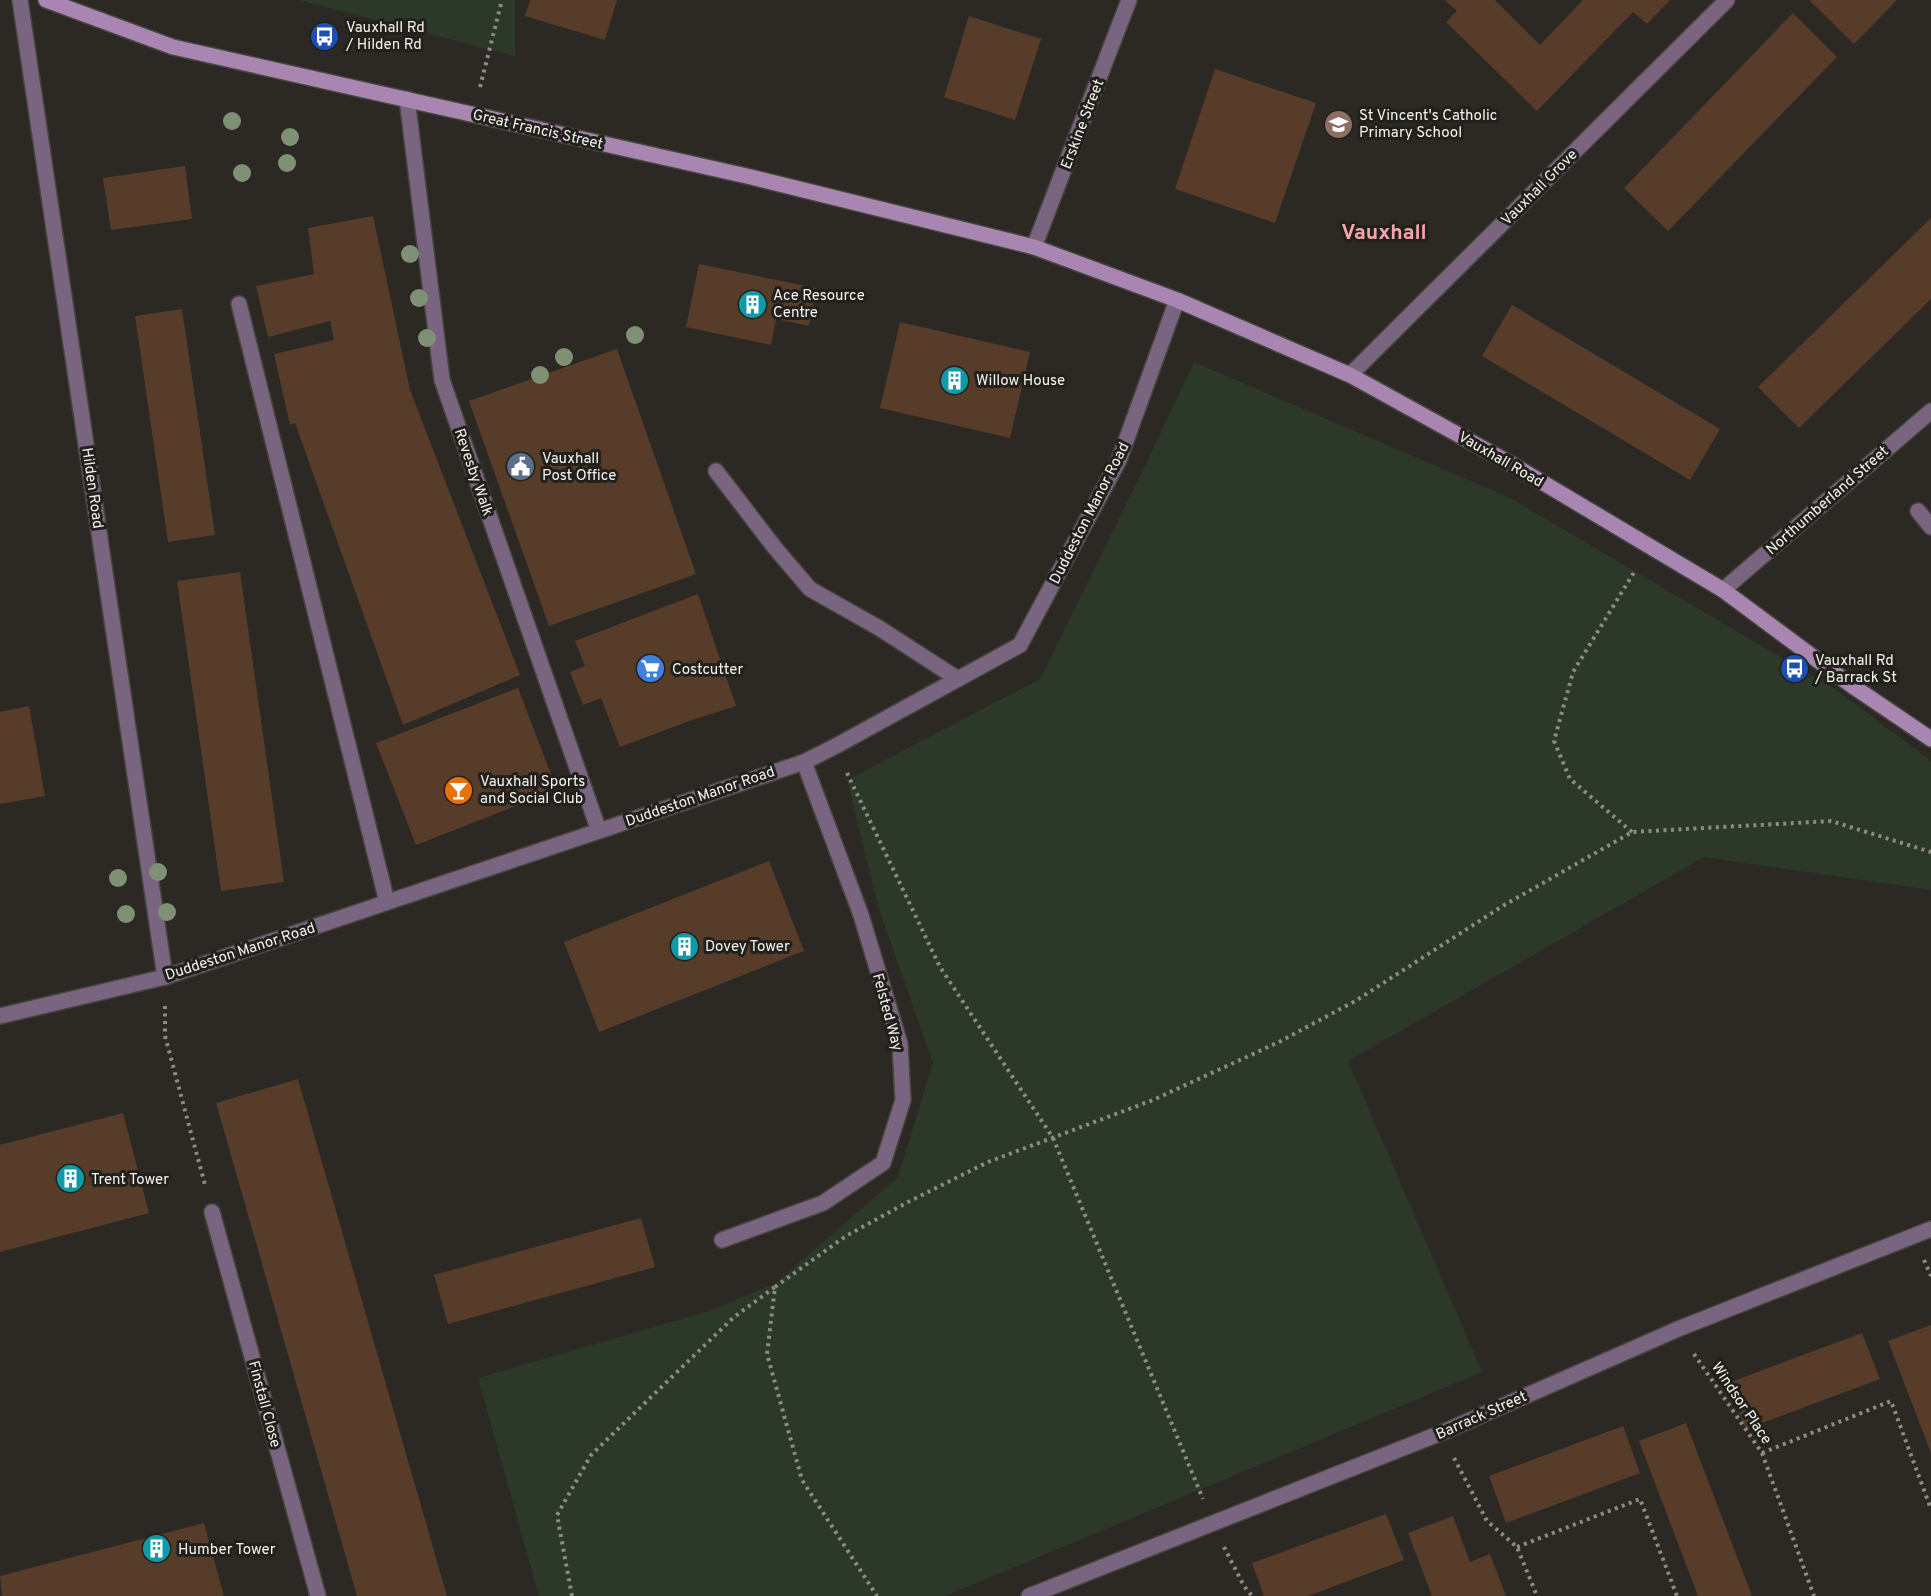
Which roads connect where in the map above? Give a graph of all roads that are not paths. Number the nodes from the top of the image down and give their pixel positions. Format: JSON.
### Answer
{"nodes":[{"id":1,"x":21,"y":0,"type":"edge"},
{"id":2,"x":46,"y":0,"type":"edge"},
{"id":3,"x":1129,"y":0,"type":"edge"},
{"id":4,"x":1727,"y":0,"type":"edge"},
{"id":5,"x":408,"y":99,"type":"junction"},
{"id":6,"x":1034,"y":247,"type":"junction"},
{"id":7,"x":1177,"y":300,"type":"junction"},
{"id":8,"x":239,"y":304,"type":"dead end"},
{"id":9,"x":1350,"y":375,"type":"junction"},
{"id":10,"x":1931,"y":411,"type":"edge"},
{"id":11,"x":716,"y":471,"type":"dead end"},
{"id":12,"x":1918,"y":511,"type":"dead end"},
{"id":13,"x":1931,"y":527,"type":"edge"},
{"id":14,"x":1723,"y":590,"type":"junction"},
{"id":15,"x":958,"y":679,"type":"junction"},
{"id":16,"x":1931,"y":739,"type":"edge"},
{"id":17,"x":804,"y":762,"type":"junction"},
{"id":18,"x":599,"y":831,"type":"junction"},
{"id":19,"x":387,"y":902,"type":"junction"},
{"id":20,"x":165,"y":977,"type":"junction"},
{"id":21,"x":0,"y":1016,"type":"edge"},
{"id":22,"x":212,"y":1212,"type":"road end"},
{"id":23,"x":1931,"y":1229,"type":"edge"},
{"id":24,"x":722,"y":1240,"type":"dead end"},
{"id":25,"x":318,"y":1596,"type":"edge"},
{"id":26,"x":1029,"y":1596,"type":"edge"}],
"edges":[{"from":1,"to":20,"type":"street","name":"Hilden Road"},
{"from":2,"to":5,"type":"main road","name":"Great Francis Street"},
{"from":3,"to":6,"type":"street","name":"Erskine Street"},
{"from":4,"to":9,"type":"street","name":"Vauxhall Grove"},
{"from":5,"to":6,"type":"main road","name":"Great Francis Street"},
{"from":5,"to":18,"type":"street","name":"Revesby Walk"},
{"from":6,"to":7,"type":"main road","name":"Vauxhall Road"},
{"from":7,"to":9,"type":"main road","name":"Vauxhall Road"},
{"from":7,"to":15,"type":"street","name":"Duddeston Manor Road"},
{"from":8,"to":19,"type":"street"},
{"from":9,"to":14,"type":"main road","name":"Vauxhall Road"},
{"from":10,"to":14,"type":"street","name":"Northumberland Street"},
{"from":11,"to":15,"type":"street"},
{"from":12,"to":13,"type":"street"},
{"from":14,"to":16,"type":"main road","name":"Vauxhall Road"},
{"from":15,"to":17,"type":"street","name":"Duddeston Manor Road"},
{"from":17,"to":18,"type":"street","name":"Duddeston Manor Road"},
{"from":17,"to":24,"type":"street","name":"Felsted Way"},
{"from":18,"to":19,"type":"street","name":"Duddeston Manor Road"},
{"from":19,"to":20,"type":"street","name":"Duddeston Manor Road"},
{"from":20,"to":21,"type":"street","name":"Duddeston Manor Road"},
{"from":22,"to":25,"type":"street","name":"Finstall Close"},
{"from":23,"to":26,"type":"street","name":"Barrack Street"}]}
